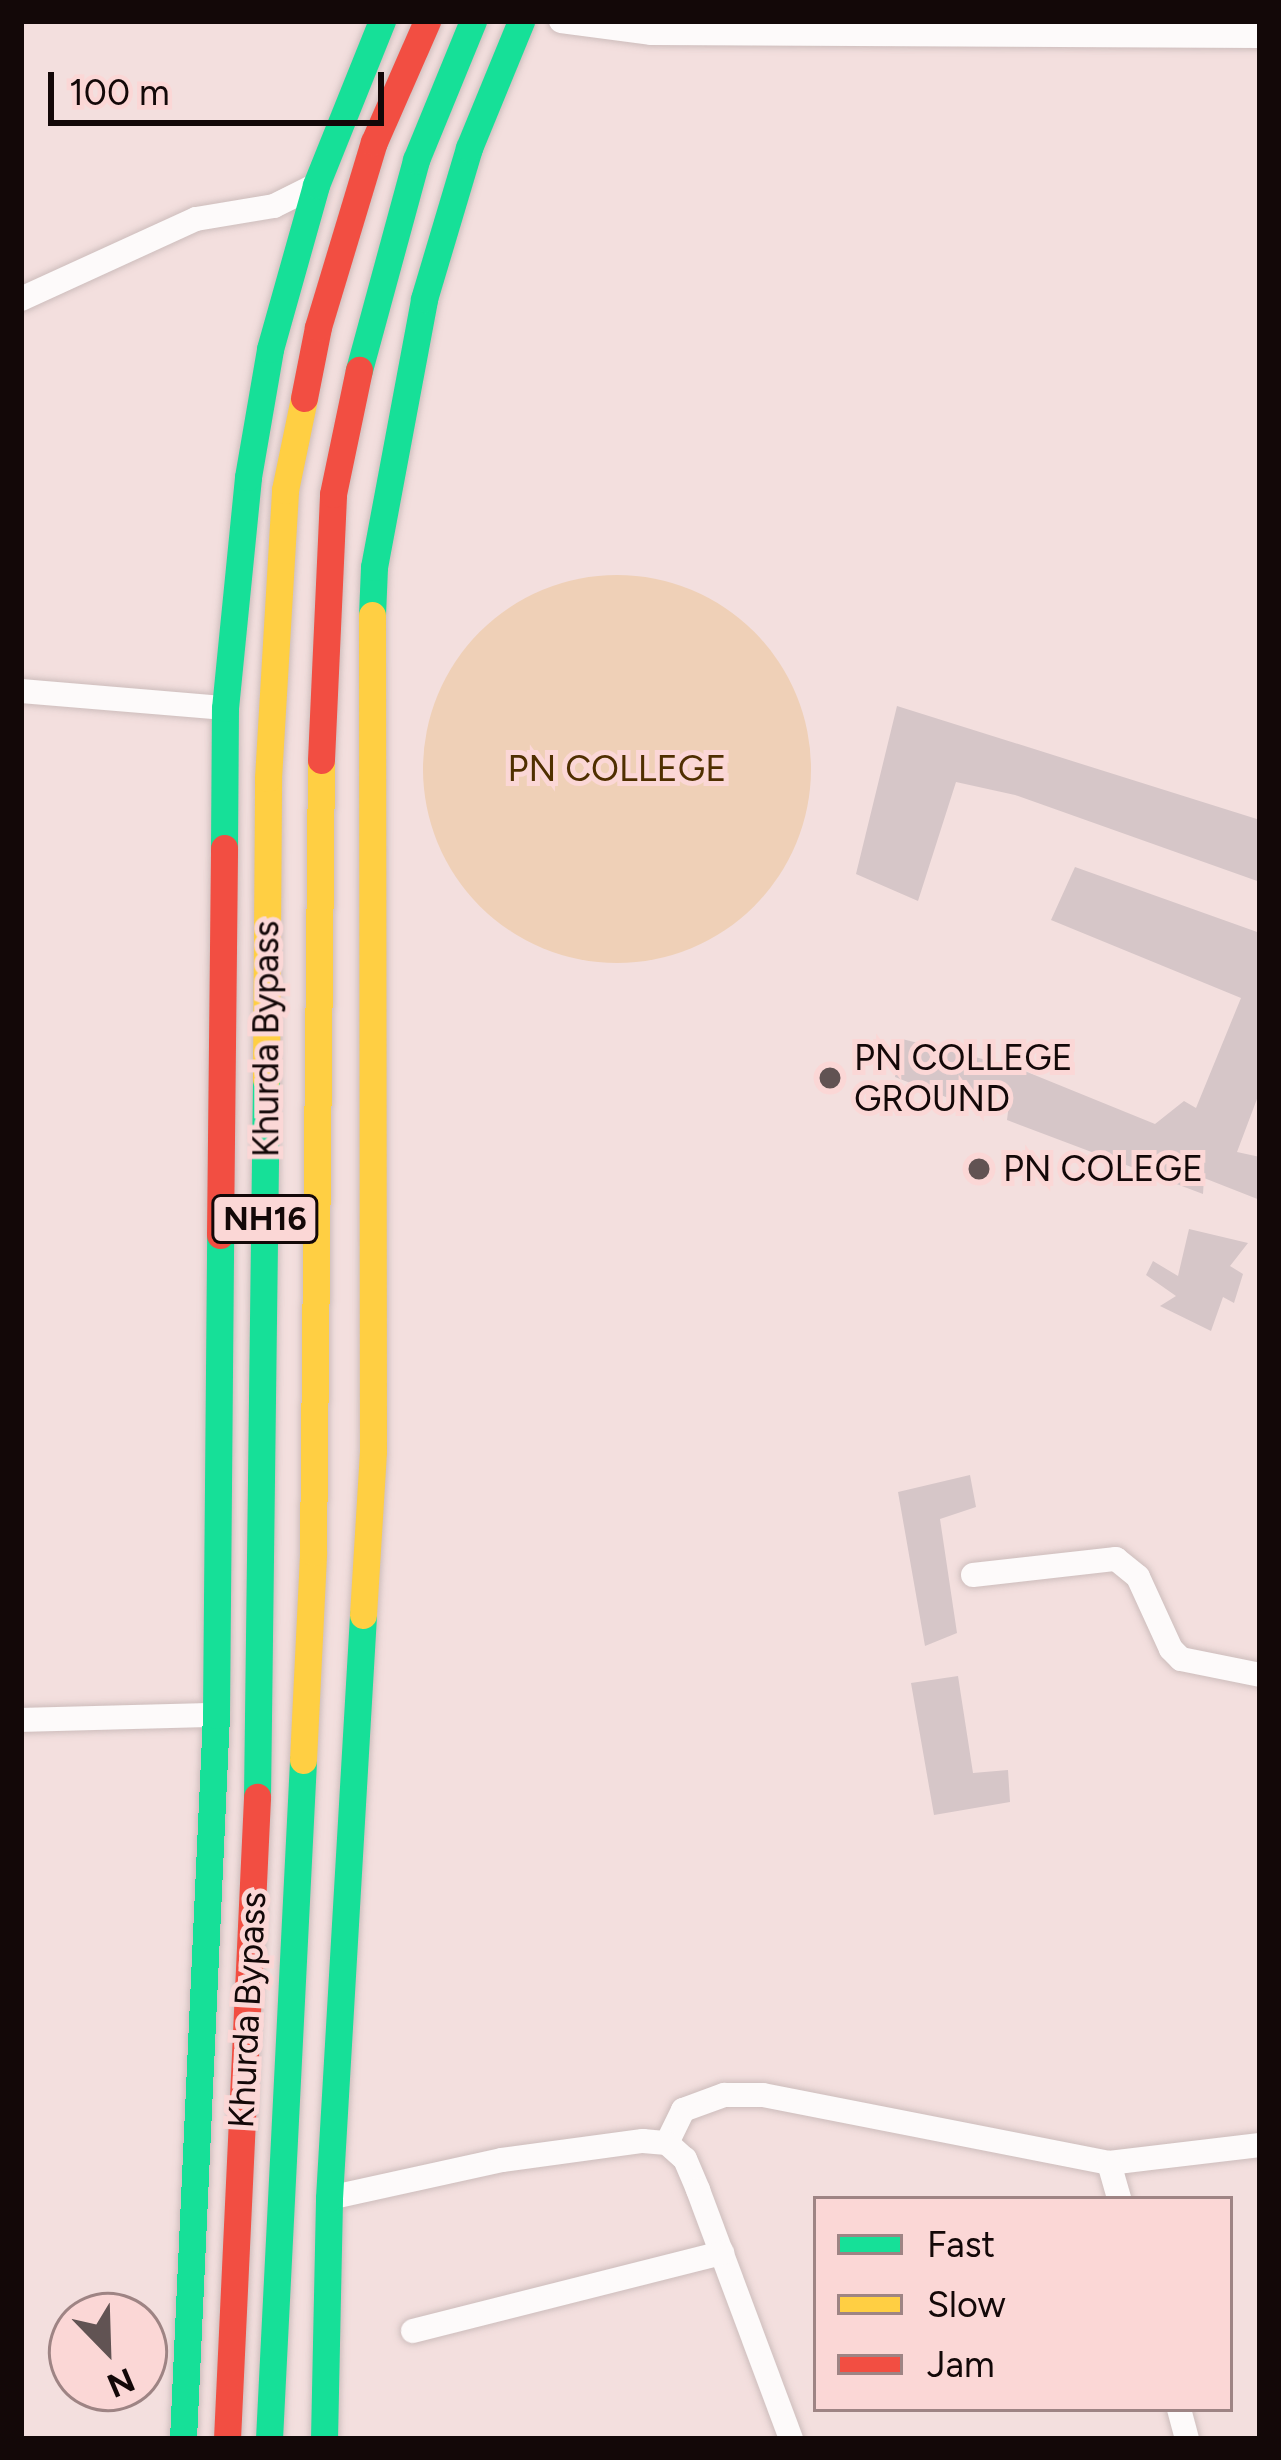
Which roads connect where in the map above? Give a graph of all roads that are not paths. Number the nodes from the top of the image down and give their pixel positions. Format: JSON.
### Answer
{"nodes":[{"id":1,"x":382,"y":21,"type":"edge"},
{"id":2,"x":427,"y":21,"type":"edge"},
{"id":3,"x":473,"y":21,"type":"edge"},
{"id":4,"x":521,"y":21,"type":"edge"},
{"id":5,"x":561,"y":21,"type":"edge"},
{"id":6,"x":656,"y":27,"type":"edge"},
{"id":7,"x":1257,"y":31,"type":"edge"},
{"id":8,"x":316,"y":185,"type":"junction"},
{"id":9,"x":21,"y":299,"type":"edge"},
{"id":10,"x":21,"y":691,"type":"edge"},
{"id":11,"x":225,"y":708,"type":"junction"},
{"id":12,"x":974,"y":1575,"type":"dead end"},
{"id":13,"x":1260,"y":1675,"type":"edge"},
{"id":14,"x":216,"y":1715,"type":"junction"},
{"id":15,"x":21,"y":1720,"type":"edge"},
{"id":16,"x":667,"y":2143,"type":"junction"},
{"id":17,"x":1260,"y":2146,"type":"edge"},
{"id":18,"x":1108,"y":2162,"type":"junction"},
{"id":19,"x":1118,"y":2196,"type":"edge"},
{"id":20,"x":329,"y":2198,"type":"junction"},
{"id":21,"x":722,"y":2253,"type":"junction"},
{"id":22,"x":413,"y":2331,"type":"dead end"},
{"id":23,"x":184,"y":2343,"type":"junction"},
{"id":24,"x":231,"y":2344,"type":"junction"},
{"id":25,"x":183,"y":2439,"type":"edge"},
{"id":26,"x":227,"y":2439,"type":"edge"},
{"id":27,"x":269,"y":2439,"type":"edge"},
{"id":28,"x":324,"y":2439,"type":"edge"},
{"id":29,"x":791,"y":2439,"type":"edge"}],
"edges":[{"from":1,"to":8,"type":"main road"},
{"from":2,"to":24,"type":"main road","name":"Khurda Bypass","number":"NH16"},
{"from":3,"to":27,"type":"main road","name":"Khurda Bypass","number":"NH16"},
{"from":4,"to":20,"type":"main road"},
{"from":5,"to":6,"type":"street"},
{"from":6,"to":7,"type":"street"},
{"from":8,"to":9,"type":"street"},
{"from":8,"to":11,"type":"main road"},
{"from":10,"to":11,"type":"street"},
{"from":11,"to":14,"type":"main road"},
{"from":12,"to":13,"type":"street"},
{"from":14,"to":15,"type":"street"},
{"from":14,"to":23,"type":"main road"},
{"from":16,"to":18,"type":"street"},
{"from":16,"to":20,"type":"street"},
{"from":16,"to":21,"type":"street"},
{"from":17,"to":18,"type":"street"},
{"from":18,"to":19,"type":"street"},
{"from":20,"to":28,"type":"main road"},
{"from":21,"to":22,"type":"street"},
{"from":21,"to":29,"type":"street"},
{"from":23,"to":24,"type":"main road"},
{"from":23,"to":25,"type":"main road"},
{"from":24,"to":26,"type":"main road","name":"Khurda Bypass","number":"NH16"}]}
